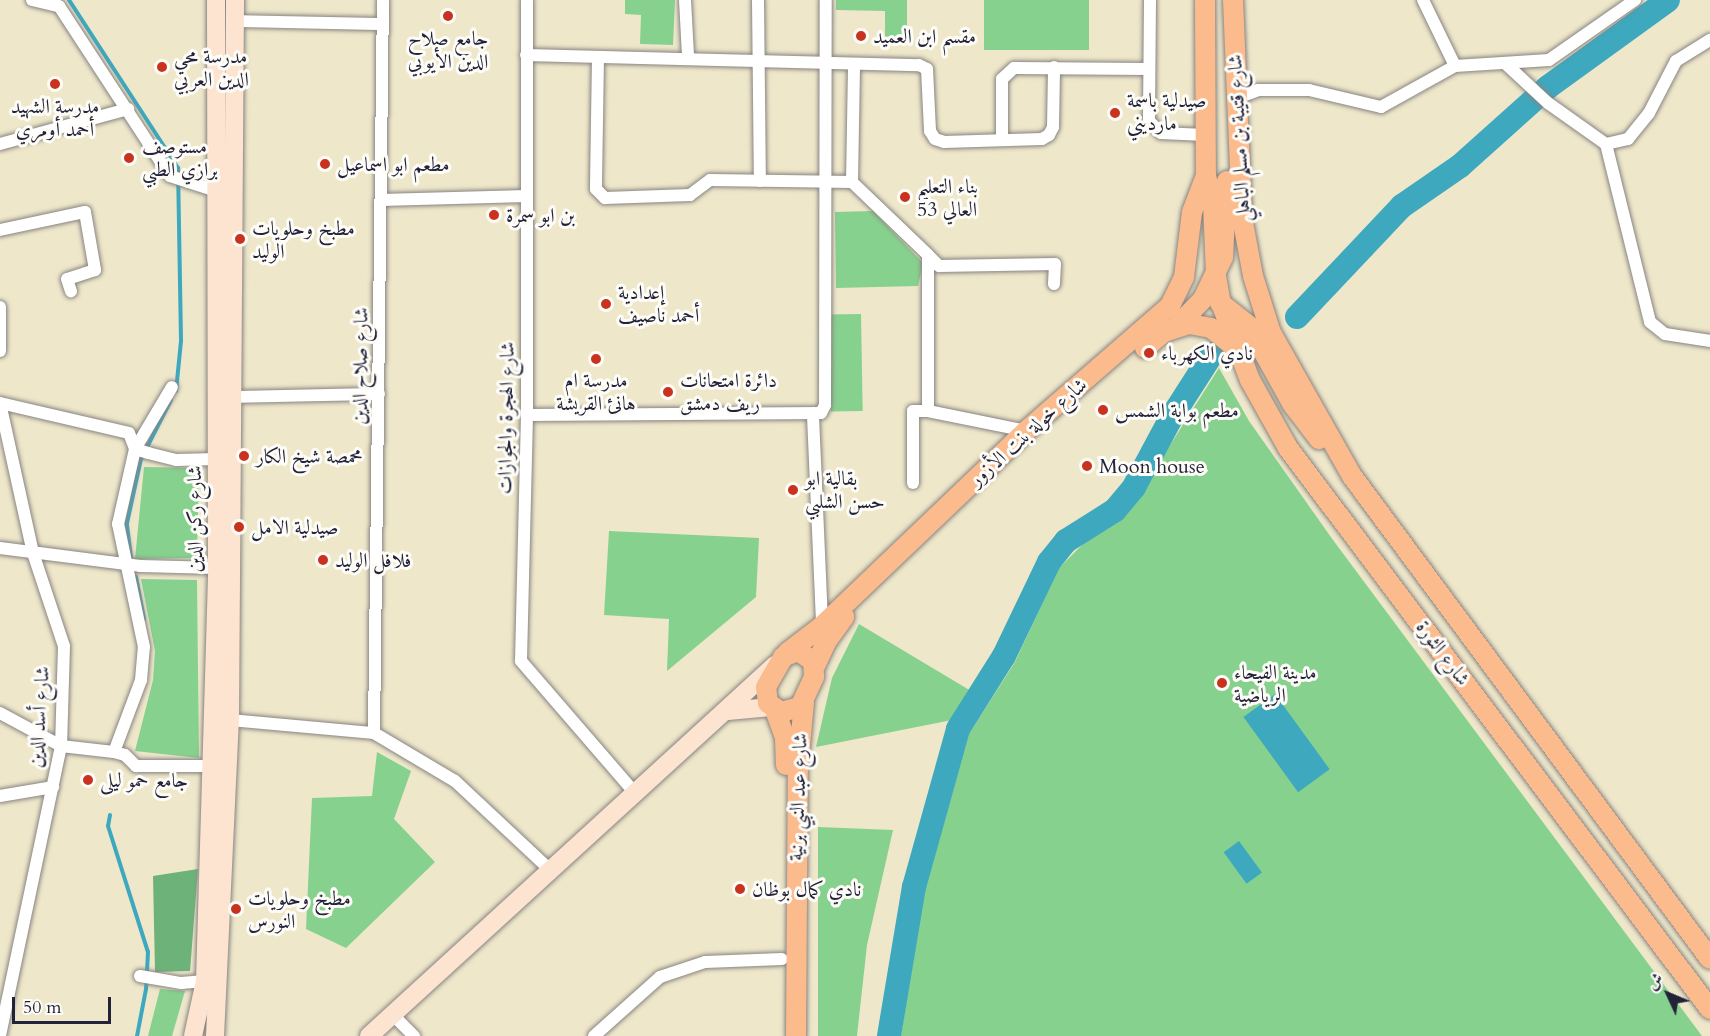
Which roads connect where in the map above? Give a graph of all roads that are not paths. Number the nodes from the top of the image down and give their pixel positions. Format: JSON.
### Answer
{"nodes":[{"id":1,"x":32,"y":0,"type":"edge"},
{"id":2,"x":216,"y":0,"type":"edge"},
{"id":3,"x":235,"y":0,"type":"edge"},
{"id":4,"x":383,"y":0,"type":"edge"},
{"id":5,"x":527,"y":0,"type":"edge"},
{"id":6,"x":685,"y":0,"type":"edge"},
{"id":7,"x":758,"y":0,"type":"edge"},
{"id":8,"x":826,"y":0,"type":"edge"},
{"id":9,"x":1150,"y":0,"type":"edge"},
{"id":10,"x":1205,"y":0,"type":"edge"},
{"id":11,"x":1423,"y":0,"type":"edge"},
{"id":12,"x":1635,"y":0,"type":"edge"},
{"id":13,"x":61,"y":3,"type":"edge"},
{"id":14,"x":1233,"y":8,"type":"edge"},
{"id":15,"x":235,"y":21,"type":"junction"},
{"id":16,"x":383,"y":24,"type":"junction"},
{"id":17,"x":1710,"y":40,"type":"edge"},
{"id":18,"x":526,"y":55,"type":"junction"},
{"id":19,"x":688,"y":56,"type":"junction"},
{"id":20,"x":598,"y":57,"type":"junction"},
{"id":21,"x":758,"y":62,"type":"junction"},
{"id":22,"x":826,"y":63,"type":"junction"},
{"id":23,"x":854,"y":64,"type":"junction"},
{"id":24,"x":1506,"y":64,"type":"junction"},
{"id":25,"x":1455,"y":66,"type":"junction"},
{"id":26,"x":1054,"y":67,"type":"junction"},
{"id":27,"x":1149,"y":69,"type":"junction"},
{"id":28,"x":1235,"y":99,"type":"junction"},
{"id":29,"x":128,"y":109,"type":"junction"},
{"id":30,"x":1205,"y":135,"type":"junction"},
{"id":31,"x":1002,"y":140,"type":"junction"},
{"id":32,"x":0,"y":144,"type":"edge"},
{"id":33,"x":1606,"y":144,"type":"junction"},
{"id":34,"x":1206,"y":176,"type":"junction"},
{"id":35,"x":760,"y":181,"type":"junction"},
{"id":36,"x":826,"y":182,"type":"junction"},
{"id":37,"x":852,"y":182,"type":"junction"},
{"id":38,"x":216,"y":191,"type":"junction"},
{"id":39,"x":527,"y":196,"type":"junction"},
{"id":40,"x":381,"y":200,"type":"junction"},
{"id":41,"x":0,"y":230,"type":"edge"},
{"id":42,"x":928,"y":255,"type":"junction"},
{"id":43,"x":1216,"y":276,"type":"junction"},
{"id":44,"x":1253,"y":276,"type":"joint"},
{"id":45,"x":1054,"y":284,"type":"dead end"},
{"id":46,"x":71,"y":291,"type":"dead end"},
{"id":47,"x":1212,"y":301,"type":"junction"},
{"id":48,"x":1170,"y":306,"type":"junction"},
{"id":49,"x":0,"y":307,"type":"edge"},
{"id":50,"x":1178,"y":325,"type":"junction"},
{"id":51,"x":1710,"y":341,"type":"edge"},
{"id":52,"x":0,"y":351,"type":"edge"},
{"id":53,"x":1239,"y":351,"type":"junction"},
{"id":54,"x":172,"y":387,"type":"dead end"},
{"id":55,"x":379,"y":394,"type":"junction"},
{"id":56,"x":233,"y":397,"type":"junction"},
{"id":57,"x":0,"y":403,"type":"edge"},
{"id":58,"x":928,"y":411,"type":"junction"},
{"id":59,"x":527,"y":415,"type":"junction"},
{"id":60,"x":813,"y":416,"type":"junction"},
{"id":61,"x":1026,"y":431,"type":"junction"},
{"id":62,"x":135,"y":449,"type":"junction"},
{"id":63,"x":216,"y":459,"type":"junction"},
{"id":64,"x":1352,"y":476,"type":"junction"},
{"id":65,"x":913,"y":483,"type":"dead end"},
{"id":66,"x":0,"y":548,"type":"edge"},
{"id":67,"x":33,"y":553,"type":"junction"},
{"id":68,"x":126,"y":564,"type":"junction"},
{"id":69,"x":217,"y":568,"type":"junction"},
{"id":70,"x":822,"y":626,"type":"junction"},
{"id":71,"x":785,"y":655,"type":"junction"},
{"id":72,"x":815,"y":666,"type":"junction"},
{"id":73,"x":804,"y":702,"type":"junction"},
{"id":74,"x":773,"y":708,"type":"junction"},
{"id":75,"x":728,"y":711,"type":"junction"},
{"id":76,"x":0,"y":713,"type":"edge"},
{"id":77,"x":230,"y":720,"type":"junction"},
{"id":78,"x":375,"y":733,"type":"junction"},
{"id":79,"x":61,"y":746,"type":"junction"},
{"id":80,"x":119,"y":754,"type":"junction"},
{"id":81,"x":210,"y":766,"type":"junction"},
{"id":82,"x":53,"y":788,"type":"junction"},
{"id":83,"x":636,"y":794,"type":"junction"},
{"id":84,"x":0,"y":796,"type":"edge"},
{"id":85,"x":550,"y":870,"type":"junction"},
{"id":86,"x":1707,"y":948,"type":"edge"},
{"id":87,"x":782,"y":959,"type":"junction"},
{"id":88,"x":140,"y":975,"type":"dead end"},
{"id":89,"x":205,"y":981,"type":"junction"},
{"id":90,"x":5,"y":989,"type":"edge"},
{"id":91,"x":1710,"y":1009,"type":"edge"},
{"id":92,"x":393,"y":1014,"type":"junction"},
{"id":93,"x":596,"y":1035,"type":"edge"},
{"id":94,"x":0,"y":1036,"type":"edge"},
{"id":95,"x":193,"y":1036,"type":"edge"},
{"id":96,"x":215,"y":1036,"type":"edge"},
{"id":97,"x":369,"y":1036,"type":"edge"},
{"id":98,"x":414,"y":1036,"type":"edge"},
{"id":99,"x":784,"y":1036,"type":"edge"},
{"id":100,"x":796,"y":1036,"type":"edge"}],
"edges":[{"from":1,"to":13,"type":"street"},
{"from":2,"to":38,"type":"main road","name":"شارع ركن الدين"},
{"from":3,"to":15,"type":"main road","name":"شارع ركن الدين"},
{"from":4,"to":16,"type":"street","name":"شارع صلاح الدين"},
{"from":5,"to":18,"type":"street","name":"شارع الهجرة والجوازات"},
{"from":6,"to":19,"type":"street"},
{"from":7,"to":21,"type":"street"},
{"from":8,"to":22,"type":"street"},
{"from":9,"to":27,"type":"street"},
{"from":10,"to":30,"type":"main road","name":"شارع قتيبة بن مسلم الباهلي"},
{"from":11,"to":25,"type":"street"},
{"from":12,"to":24,"type":"street"},
{"from":13,"to":29,"type":"street"},
{"from":14,"to":28,"type":"main road","name":"شارع قتيبة بن مسلم الباهلي"},
{"from":14,"to":43,"type":"main road","name":"شارع خولة بنت الأزور"},
{"from":15,"to":16,"type":"street"},
{"from":15,"to":56,"type":"main road","name":"شارع ركن الدين"},
{"from":16,"to":40,"type":"street","name":"شارع صلاح الدين"},
{"from":17,"to":33,"type":"street"},
{"from":18,"to":20,"type":"street"},
{"from":18,"to":39,"type":"street","name":"شارع الهجرة والجوازات"},
{"from":19,"to":20,"type":"street"},
{"from":19,"to":21,"type":"street"},
{"from":20,"to":35,"type":"street"},
{"from":21,"to":22,"type":"street"},
{"from":21,"to":35,"type":"street"},
{"from":22,"to":23,"type":"street"},
{"from":22,"to":36,"type":"street"},
{"from":23,"to":31,"type":"street"},
{"from":23,"to":37,"type":"street"},
{"from":24,"to":25,"type":"street"},
{"from":24,"to":33,"type":"street"},
{"from":25,"to":28,"type":"street"},
{"from":26,"to":27,"type":"street"},
{"from":26,"to":31,"type":"street"},
{"from":26,"to":31,"type":"street"},
{"from":27,"to":30,"type":"street"},
{"from":28,"to":44,"type":"main road","name":"شارع قتيبة بن مسلم الباهلي"},
{"from":29,"to":32,"type":"street"},
{"from":29,"to":38,"type":"street"},
{"from":30,"to":34,"type":"main road","name":"شارع قتيبة بن مسلم الباهلي"},
{"from":33,"to":51,"type":"street"},
{"from":34,"to":43,"type":"main road","name":"شارع قتيبة بن مسلم الباهلي"},
{"from":34,"to":48,"type":"main road","name":"شارع خولة بنت الأزور"},
{"from":35,"to":36,"type":"street"},
{"from":36,"to":37,"type":"street"},
{"from":36,"to":60,"type":"street"},
{"from":37,"to":42,"type":"street"},
{"from":38,"to":63,"type":"main road","name":"شارع ركن الدين"},
{"from":39,"to":40,"type":"street"},
{"from":39,"to":59,"type":"street","name":"شارع الهجرة والجوازات"},
{"from":40,"to":55,"type":"street","name":"شارع صلاح الدين"},
{"from":41,"to":46,"type":"street"},
{"from":42,"to":45,"type":"street"},
{"from":42,"to":58,"type":"street"},
{"from":43,"to":47,"type":"main road","name":"شارع خولة بنت الأزور"},
{"from":44,"to":64,"type":"main road","name":"شارع الثورة"},
{"from":47,"to":48,"type":"main road"},
{"from":47,"to":50,"type":"main road","name":"شارع خولة بنت الأزور"},
{"from":47,"to":53,"type":"main road","name":"شارع الثورة"},
{"from":47,"to":64,"type":"main road"},
{"from":48,"to":61,"type":"main road","name":"شارع خولة بنت الأزور"},
{"from":49,"to":52,"type":"street"},
{"from":50,"to":53,"type":"main road"},
{"from":50,"to":72,"type":"main road","name":"شارع خولة بنت الأزور"},
{"from":53,"to":91,"type":"main road","name":"شارع الثورة"},
{"from":54,"to":62,"type":"street"},
{"from":55,"to":56,"type":"street"},
{"from":55,"to":78,"type":"street","name":"شارع صلاح الدين"},
{"from":56,"to":77,"type":"main road","name":"شارع ركن الدين"},
{"from":57,"to":62,"type":"street"},
{"from":57,"to":67,"type":"street","name":"شارع أسد الدين"},
{"from":58,"to":61,"type":"street"},
{"from":58,"to":65,"type":"street"},
{"from":59,"to":60,"type":"street"},
{"from":59,"to":83,"type":"street","name":"شارع الهجرة والجوازات"},
{"from":60,"to":70,"type":"street"},
{"from":61,"to":70,"type":"main road","name":"شارع خولة بنت الأزور"},
{"from":62,"to":63,"type":"street"},
{"from":62,"to":68,"type":"street"},
{"from":63,"to":69,"type":"main road","name":"شارع ركن الدين"},
{"from":64,"to":86,"type":"main road","name":"شارع الثورة"},
{"from":66,"to":67,"type":"street"},
{"from":67,"to":68,"type":"street"},
{"from":67,"to":79,"type":"street","name":"شارع أسد الدين"},
{"from":68,"to":69,"type":"street"},
{"from":68,"to":80,"type":"street"},
{"from":69,"to":81,"type":"main road","name":"شارع ركن الدين"},
{"from":70,"to":71,"type":"main road","name":"شارع خولة بنت الأزور"},
{"from":71,"to":72,"type":"main road"},
{"from":71,"to":74,"type":"main road"},
{"from":71,"to":75,"type":"main road"},
{"from":72,"to":73,"type":"main road"},
{"from":73,"to":74,"type":"main road"},
{"from":73,"to":100,"type":"main road","name":"شارع عبد النبي برنية"},
{"from":74,"to":75,"type":"main road"},
{"from":74,"to":87,"type":"main road","name":"شارع عبد النبي برنية"},
{"from":75,"to":83,"type":"main road"},
{"from":76,"to":79,"type":"street"},
{"from":77,"to":78,"type":"street"},
{"from":77,"to":96,"type":"main road","name":"شارع ركن الدين"},
{"from":78,"to":85,"type":"street"},
{"from":79,"to":80,"type":"street"},
{"from":79,"to":82,"type":"street","name":"شارع أسد الدين"},
{"from":80,"to":81,"type":"street"},
{"from":81,"to":89,"type":"main road","name":"شارع ركن الدين"},
{"from":82,"to":84,"type":"street"},
{"from":82,"to":90,"type":"street","name":"شارع أسد الدين"},
{"from":83,"to":85,"type":"main road"},
{"from":85,"to":92,"type":"main road"},
{"from":87,"to":93,"type":"street"},
{"from":87,"to":99,"type":"main road","name":"شارع عبد النبي برنية"},
{"from":88,"to":89,"type":"street"},
{"from":89,"to":95,"type":"main road","name":"شارع ركن الدين"},
{"from":90,"to":94,"type":"street","name":"شارع أسد الدين"},
{"from":92,"to":97,"type":"main road"},
{"from":92,"to":98,"type":"street"}]}
